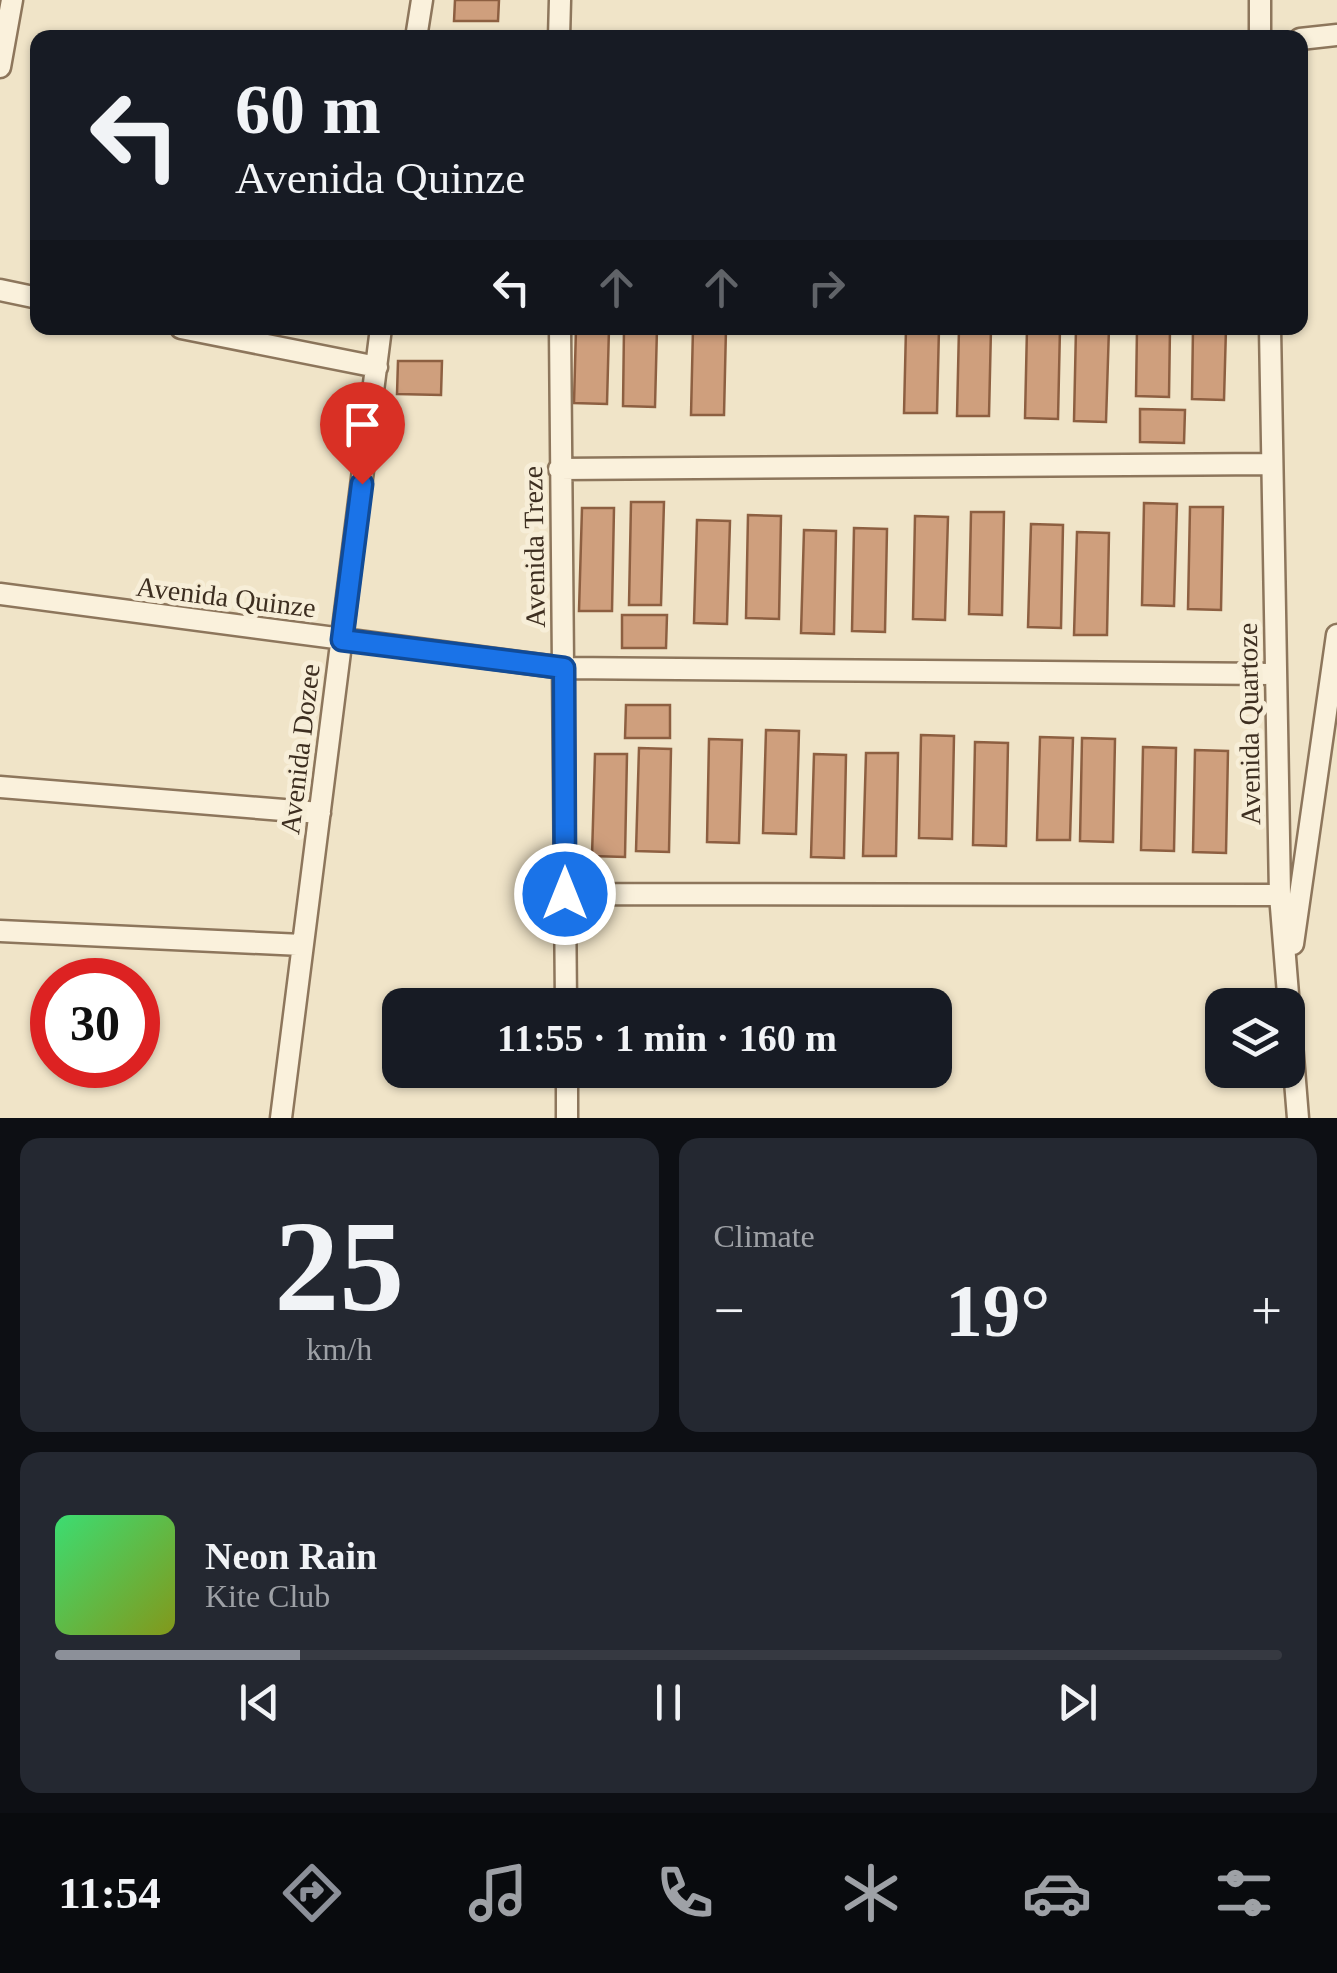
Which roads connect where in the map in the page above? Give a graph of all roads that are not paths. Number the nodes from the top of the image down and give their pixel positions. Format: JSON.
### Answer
{"nodes":[{"id":1,"x":12,"y":0,"type":"edge"},
{"id":2,"x":422,"y":0,"type":"edge"},
{"id":3,"x":560,"y":0,"type":"edge"},
{"id":4,"x":1260,"y":0,"type":"edge"},
{"id":5,"x":417,"y":30,"type":"edge"},
{"id":6,"x":559,"y":30,"type":"edge"},
{"id":7,"x":1260,"y":30,"type":"edge"},
{"id":8,"x":1337,"y":35,"type":"edge"},
{"id":9,"x":1308,"y":37,"type":"edge"},
{"id":10,"x":0,"y":67,"type":"edge"},
{"id":11,"x":0,"y":290,"type":"edge"},
{"id":12,"x":30,"y":296,"type":"edge"},
{"id":13,"x":216,"y":335,"type":"edge"},
{"id":14,"x":380,"y":335,"type":"edge"},
{"id":15,"x":560,"y":335,"type":"edge"},
{"id":16,"x":1270,"y":335,"type":"edge"},
{"id":17,"x":377,"y":368,"type":"junction"},
{"id":18,"x":1272,"y":464,"type":"junction"},
{"id":19,"x":559,"y":468,"type":"junction"},
{"id":20,"x":0,"y":594,"type":"edge"},
{"id":21,"x":1337,"y":635,"type":"edge"},
{"id":22,"x":342,"y":640,"type":"junction"},
{"id":23,"x":564,"y":668,"type":"junction"},
{"id":24,"x":1274,"y":674,"type":"junction"},
{"id":25,"x":0,"y":787,"type":"edge"},
{"id":26,"x":320,"y":813,"type":"junction"},
{"id":27,"x":565,"y":894,"type":"junction"},
{"id":28,"x":1280,"y":895,"type":"junction"},
{"id":29,"x":0,"y":931,"type":"edge"},
{"id":30,"x":302,"y":945,"type":"junction"},
{"id":31,"x":1288,"y":981,"type":"junction"},
{"id":32,"x":566,"y":988,"type":"edge"},
{"id":33,"x":567,"y":1088,"type":"edge"},
{"id":34,"x":281,"y":1118,"type":"edge"},
{"id":35,"x":567,"y":1118,"type":"edge"},
{"id":36,"x":1298,"y":1118,"type":"edge"}],
"edges":[{"from":1,"to":10,"type":"street"},
{"from":2,"to":5,"type":"street"},
{"from":3,"to":6,"type":"street"},
{"from":4,"to":7,"type":"street"},
{"from":8,"to":9,"type":"street"},
{"from":11,"to":12,"type":"street"},
{"from":13,"to":17,"type":"street"},
{"from":14,"to":17,"type":"street","name":"Avenida Dozee"},
{"from":15,"to":19,"type":"street","name":"Avenida Treze"},
{"from":16,"to":18,"type":"street","name":"Avenida Quartoze"},
{"from":17,"to":22,"type":"street","name":"Avenida Dozee"},
{"from":18,"to":19,"type":"street"},
{"from":18,"to":24,"type":"street","name":"Avenida Quartoze"},
{"from":19,"to":23,"type":"street","name":"Avenida Treze"},
{"from":20,"to":22,"type":"street","name":"Avenida Quinze"},
{"from":21,"to":31,"type":"street"},
{"from":22,"to":23,"type":"street","name":"Avenida Quinze"},
{"from":22,"to":26,"type":"street","name":"Avenida Dozee"},
{"from":23,"to":24,"type":"street","name":"Avenida Quinze"},
{"from":23,"to":27,"type":"street","name":"Avenida Treze"},
{"from":24,"to":28,"type":"street","name":"Avenida Quartoze"},
{"from":25,"to":26,"type":"street"},
{"from":26,"to":30,"type":"street","name":"Avenida Dozee"},
{"from":27,"to":28,"type":"street"},
{"from":27,"to":32,"type":"street","name":"Avenida Treze"},
{"from":28,"to":31,"type":"street","name":"Avenida Quartoze"},
{"from":29,"to":30,"type":"street"},
{"from":30,"to":34,"type":"street","name":"Avenida Dozee"},
{"from":31,"to":36,"type":"street","name":"Avenida Quartoze"},
{"from":33,"to":35,"type":"street"}]}
